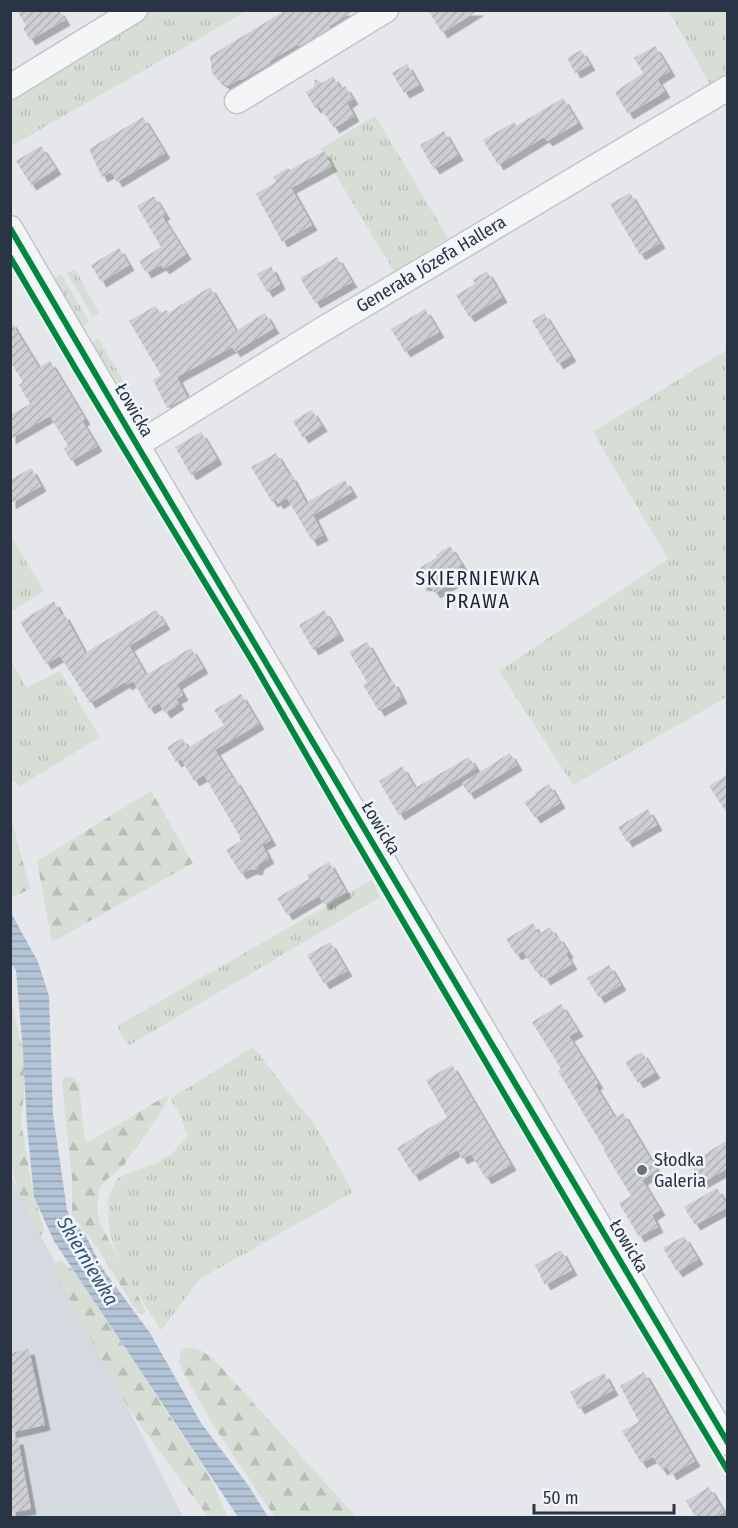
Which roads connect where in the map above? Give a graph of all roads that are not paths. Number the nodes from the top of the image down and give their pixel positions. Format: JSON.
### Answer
{"nodes":[{"id":1,"x":135,"y":10,"type":"edge"},
{"id":2,"x":386,"y":10,"type":"edge"},
{"id":3,"x":10,"y":87,"type":"edge"},
{"id":4,"x":728,"y":88,"type":"edge"},
{"id":5,"x":237,"y":100,"type":"dead end"},
{"id":6,"x":10,"y":228,"type":"edge"},
{"id":7,"x":137,"y":445,"type":"junction"},
{"id":8,"x":724,"y":1427,"type":"edge"}],
"edges":[{"from":1,"to":3,"type":"street"},
{"from":2,"to":5,"type":"street"},
{"from":4,"to":7,"type":"street","name":"Generała Józefa Hallera"},
{"from":6,"to":7,"type":"street","name":"Łowicka"},
{"from":7,"to":8,"type":"street","name":"Łowicka"}]}
